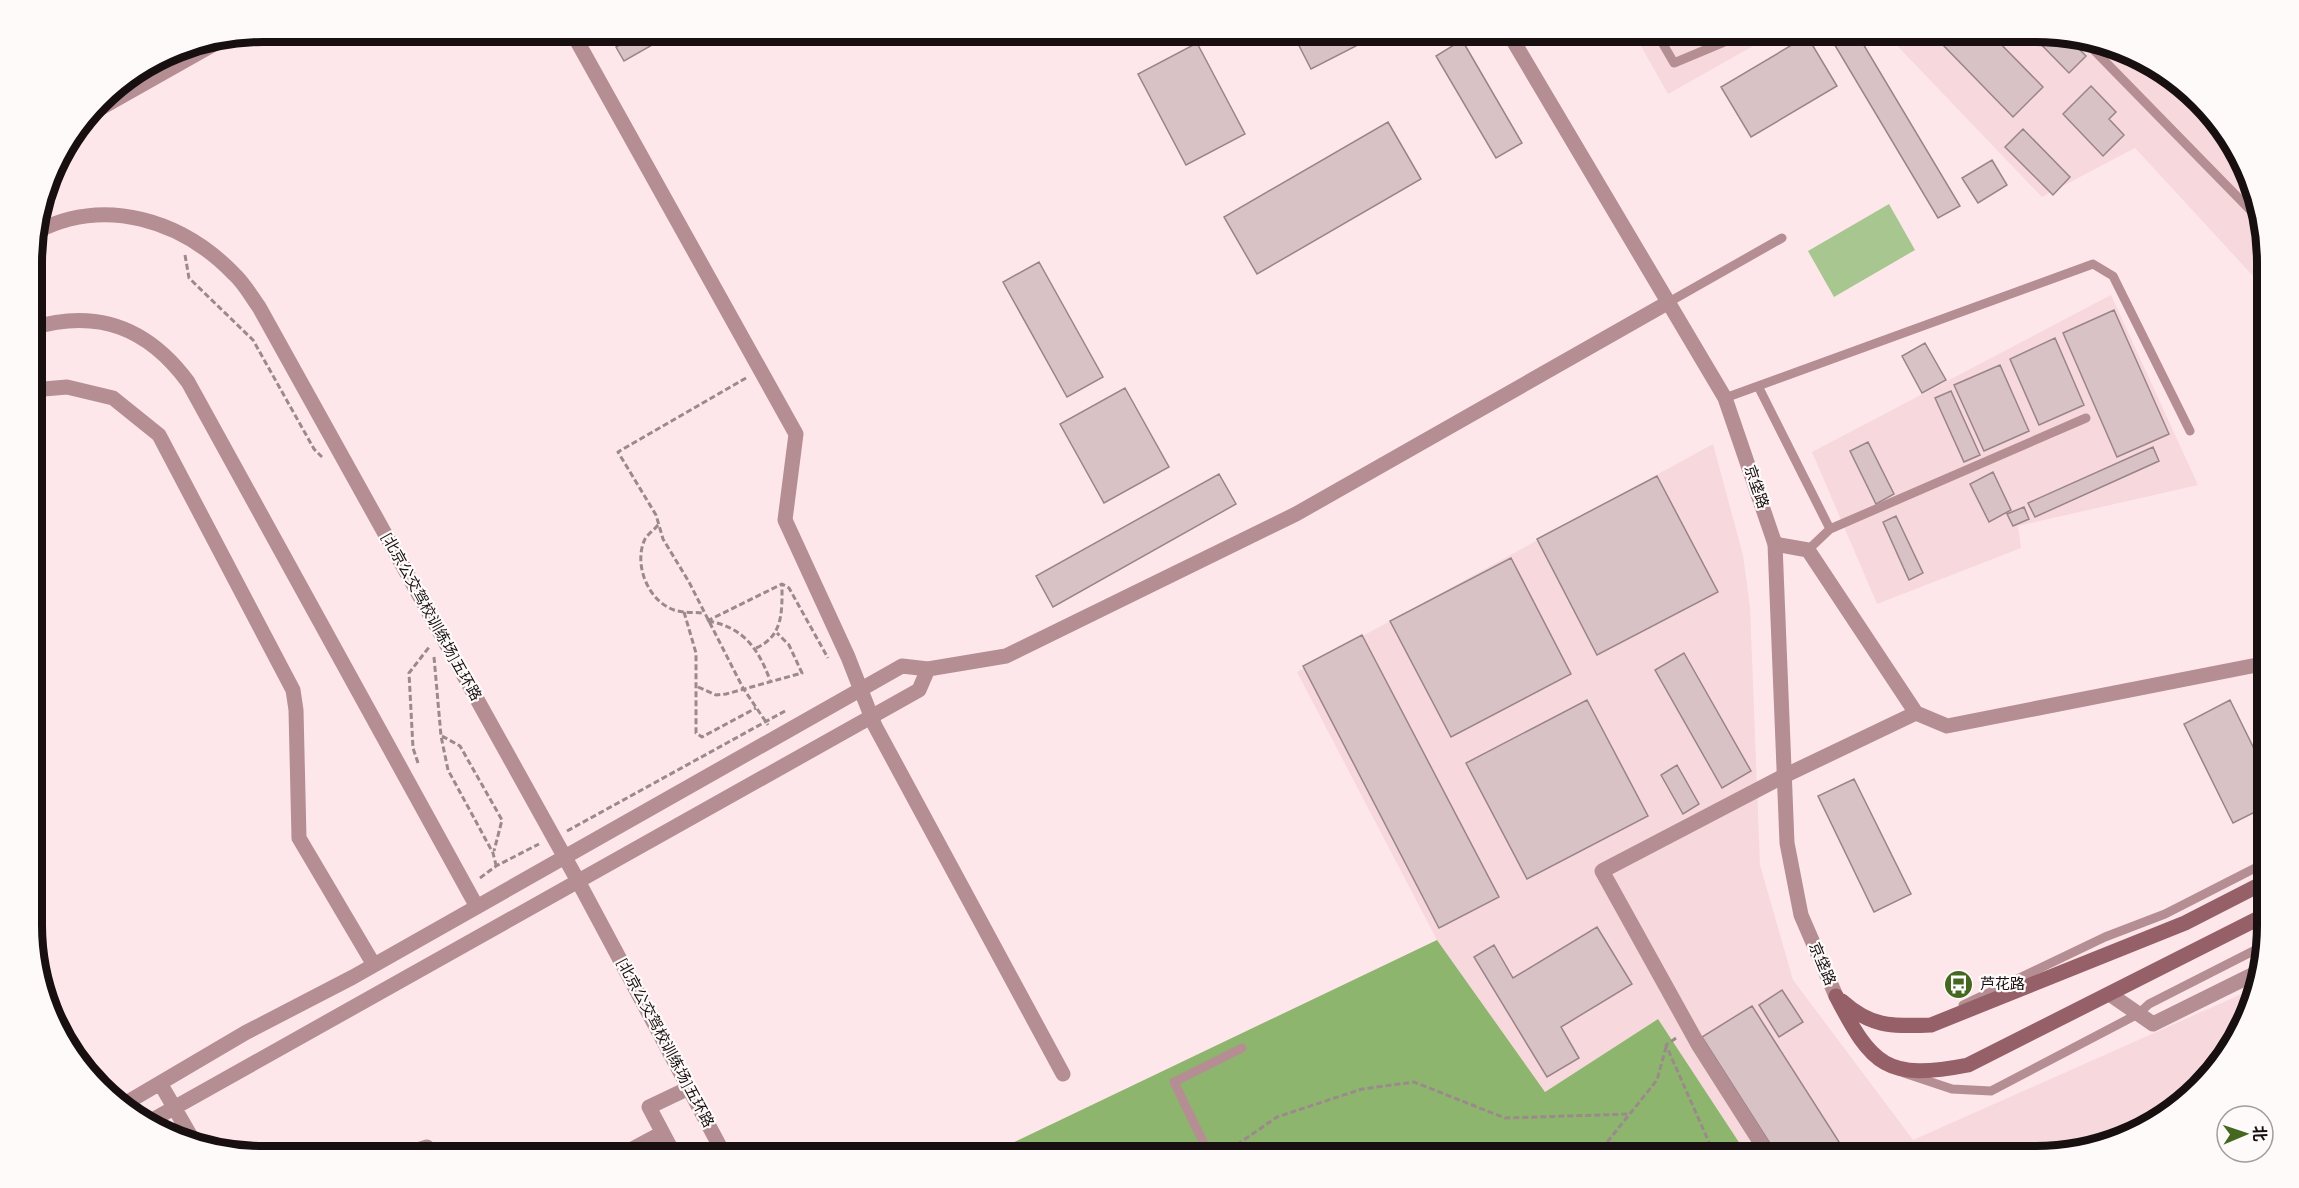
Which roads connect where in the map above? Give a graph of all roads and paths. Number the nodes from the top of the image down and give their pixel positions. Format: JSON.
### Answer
{"nodes":[{"id":1,"x":578,"y":42,"type":"edge"},
{"id":2,"x":1514,"y":42,"type":"edge"},
{"id":3,"x":1662,"y":42,"type":"edge"},
{"id":4,"x":1724,"y":42,"type":"edge"},
{"id":5,"x":2094,"y":50,"type":"edge"},
{"id":6,"x":201,"y":51,"type":"edge"},
{"id":7,"x":113,"y":101,"type":"edge"},
{"id":8,"x":2250,"y":210,"type":"edge"},
{"id":9,"x":45,"y":228,"type":"edge"},
{"id":10,"x":181,"y":232,"type":"junction"},
{"id":11,"x":1782,"y":238,"type":"dead end"},
{"id":12,"x":1669,"y":302,"type":"junction"},
{"id":13,"x":42,"y":326,"type":"edge"},
{"id":14,"x":760,"y":369,"type":"junction"},
{"id":15,"x":1758,"y":386,"type":"junction"},
{"id":16,"x":42,"y":389,"type":"edge"},
{"id":17,"x":1725,"y":398,"type":"junction"},
{"id":18,"x":2086,"y":418,"type":"dead end"},
{"id":19,"x":2190,"y":431,"type":"dead end"},
{"id":20,"x":330,"y":465,"type":"dead end"},
{"id":21,"x":658,"y":525,"type":"junction"},
{"id":22,"x":1830,"y":529,"type":"junction"},
{"id":23,"x":1775,"y":544,"type":"junction"},
{"id":24,"x":1808,"y":550,"type":"junction"},
{"id":25,"x":782,"y":584,"type":"junction"},
{"id":26,"x":684,"y":612,"type":"junction"},
{"id":27,"x":702,"y":613,"type":"junction"},
{"id":28,"x":707,"y":621,"type":"junction"},
{"id":29,"x":777,"y":633,"type":"junction"},
{"id":30,"x":432,"y":643,"type":"junction"},
{"id":31,"x":756,"y":648,"type":"junction"},
{"id":32,"x":438,"y":654,"type":"dead end"},
{"id":33,"x":829,"y":660,"type":"dead end"},
{"id":34,"x":2257,"y":665,"type":"edge"},
{"id":35,"x":928,"y":669,"type":"junction"},
{"id":36,"x":770,"y":680,"type":"junction"},
{"id":37,"x":698,"y":687,"type":"junction"},
{"id":38,"x":743,"y":688,"type":"junction"},
{"id":39,"x":861,"y":690,"type":"junction"},
{"id":40,"x":794,"y":706,"type":"dead end"},
{"id":41,"x":756,"y":708,"type":"junction"},
{"id":42,"x":1916,"y":713,"type":"junction"},
{"id":43,"x":871,"y":716,"type":"junction"},
{"id":44,"x":766,"y":722,"type":"junction"},
{"id":45,"x":441,"y":736,"type":"junction"},
{"id":46,"x":776,"y":738,"type":"junction"},
{"id":47,"x":421,"y":772,"type":"dead end"},
{"id":48,"x":1782,"y":777,"type":"junction"},
{"id":49,"x":553,"y":838,"type":"junction"},
{"id":50,"x":493,"y":853,"type":"junction"},
{"id":51,"x":564,"y":858,"type":"junction"},
{"id":52,"x":496,"y":866,"type":"junction"},
{"id":53,"x":2257,"y":867,"type":"edge"},
{"id":54,"x":477,"y":870,"type":"dead end"},
{"id":55,"x":481,"y":877,"type":"junction"},
{"id":56,"x":578,"y":881,"type":"junction"},
{"id":57,"x":2257,"y":886,"type":"edge"},
{"id":58,"x":467,"y":888,"type":"junction"},
{"id":59,"x":477,"y":907,"type":"junction"},
{"id":60,"x":2257,"y":919,"type":"edge"},
{"id":61,"x":2256,"y":950,"type":"edge"},
{"id":62,"x":374,"y":965,"type":"junction"},
{"id":63,"x":2251,"y":976,"type":"edge"},
{"id":64,"x":2111,"y":995,"type":"junction"},
{"id":65,"x":1836,"y":996,"type":"junction"},
{"id":66,"x":2138,"y":1014,"type":"junction"},
{"id":67,"x":1931,"y":1025,"type":"junction"},
{"id":68,"x":1689,"y":1028,"type":"junction"},
{"id":69,"x":1666,"y":1045,"type":"junction"},
{"id":70,"x":1242,"y":1048,"type":"dead end"},
{"id":71,"x":1883,"y":1064,"type":"junction"},
{"id":72,"x":1063,"y":1074,"type":"dead end"},
{"id":73,"x":160,"y":1083,"type":"junction"},
{"id":74,"x":689,"y":1088,"type":"junction"},
{"id":75,"x":129,"y":1101,"type":"edge"},
{"id":76,"x":175,"y":1108,"type":"junction"},
{"id":77,"x":1630,"y":1114,"type":"junction"},
{"id":78,"x":157,"y":1118,"type":"edge"},
{"id":79,"x":189,"y":1133,"type":"edge"},
{"id":80,"x":663,"y":1133,"type":"junction"},
{"id":81,"x":638,"y":1146,"type":"edge"},
{"id":82,"x":670,"y":1146,"type":"edge"},
{"id":83,"x":720,"y":1146,"type":"edge"},
{"id":84,"x":1205,"y":1146,"type":"edge"},
{"id":85,"x":1235,"y":1146,"type":"edge"},
{"id":86,"x":1604,"y":1146,"type":"edge"},
{"id":87,"x":1711,"y":1146,"type":"edge"},
{"id":88,"x":1763,"y":1146,"type":"edge"}],
"edges":[{"from":1,"to":14,"type":"street"},
{"from":2,"to":12,"type":"street","name":"京垡路"},
{"from":3,"to":4,"type":"lane"},
{"from":5,"to":8,"type":"lane"},
{"from":6,"to":7,"type":"street"},
{"from":9,"to":10,"type":"street","name":"[北京公交驾校训练场]五环路"},
{"from":10,"to":20,"type":"path"},
{"from":10,"to":49,"type":"street","name":"[北京公交驾校训练场]五环路"},
{"from":11,"to":12,"type":"lane"},
{"from":12,"to":17,"type":"street","name":"京垡路"},
{"from":12,"to":35,"type":"street"},
{"from":13,"to":58,"type":"street"},
{"from":14,"to":21,"type":"path"},
{"from":14,"to":39,"type":"street"},
{"from":15,"to":17,"type":"lane"},
{"from":15,"to":19,"type":"lane"},
{"from":15,"to":22,"type":"lane"},
{"from":16,"to":62,"type":"street"},
{"from":17,"to":23,"type":"street","name":"京垡路"},
{"from":18,"to":22,"type":"lane"},
{"from":21,"to":26,"type":"path"},
{"from":21,"to":27,"type":"path"},
{"from":22,"to":24,"type":"lane"},
{"from":23,"to":24,"type":"street"},
{"from":23,"to":48,"type":"street","name":"京垡路"},
{"from":24,"to":42,"type":"street"},
{"from":25,"to":28,"type":"path"},
{"from":25,"to":29,"type":"path"},
{"from":25,"to":33,"type":"path"},
{"from":26,"to":27,"type":"path"},
{"from":26,"to":37,"type":"path"},
{"from":27,"to":28,"type":"path"},
{"from":28,"to":31,"type":"path"},
{"from":28,"to":38,"type":"path"},
{"from":29,"to":31,"type":"path"},
{"from":29,"to":36,"type":"path"},
{"from":30,"to":32,"type":"path"},
{"from":30,"to":45,"type":"path"},
{"from":30,"to":47,"type":"path"},
{"from":31,"to":36,"type":"path"},
{"from":34,"to":42,"type":"street"},
{"from":35,"to":39,"type":"street"},
{"from":35,"to":43,"type":"street"},
{"from":36,"to":38,"type":"path"},
{"from":37,"to":38,"type":"path"},
{"from":37,"to":41,"type":"path"},
{"from":38,"to":41,"type":"path"},
{"from":39,"to":43,"type":"street"},
{"from":39,"to":46,"type":"street"},
{"from":40,"to":44,"type":"path"},
{"from":41,"to":44,"type":"path"},
{"from":42,"to":48,"type":"street"},
{"from":43,"to":56,"type":"street"},
{"from":43,"to":72,"type":"street"},
{"from":44,"to":46,"type":"path"},
{"from":44,"to":49,"type":"path"},
{"from":45,"to":50,"type":"path"},
{"from":45,"to":50,"type":"path"},
{"from":46,"to":51,"type":"street"},
{"from":48,"to":65,"type":"street","name":"京垡路"},
{"from":48,"to":68,"type":"street"},
{"from":49,"to":51,"type":"street","name":"[北京公交驾校训练场]五环路"},
{"from":49,"to":52,"type":"path"},
{"from":50,"to":52,"type":"path"},
{"from":51,"to":56,"type":"street","name":"[北京公交驾校训练场]五环路"},
{"from":51,"to":59,"type":"street"},
{"from":52,"to":55,"type":"path"},
{"from":53,"to":67,"type":"lane"},
{"from":54,"to":55,"type":"path"},
{"from":55,"to":58,"type":"path"},
{"from":56,"to":74,"type":"street","name":"[北京公交驾校训练场]五环路"},
{"from":56,"to":76,"type":"street"},
{"from":57,"to":67,"type":"main road"},
{"from":58,"to":59,"type":"street"},
{"from":59,"to":62,"type":"street"},
{"from":60,"to":64,"type":"main road"},
{"from":61,"to":66,"type":"lane"},
{"from":62,"to":73,"type":"street"},
{"from":63,"to":66,"type":"street"},
{"from":64,"to":66,"type":"street"},
{"from":64,"to":71,"type":"main road"},
{"from":65,"to":67,"type":"main road"},
{"from":65,"to":71,"type":"main road"},
{"from":66,"to":71,"type":"lane"},
{"from":68,"to":69,"type":"path"},
{"from":68,"to":88,"type":"street"},
{"from":69,"to":77,"type":"path"},
{"from":69,"to":87,"type":"path"},
{"from":70,"to":84,"type":"lane"},
{"from":73,"to":75,"type":"street"},
{"from":73,"to":76,"type":"street"},
{"from":74,"to":80,"type":"street"},
{"from":74,"to":83,"type":"street","name":"[北京公交驾校训练场]五环路"},
{"from":76,"to":78,"type":"street"},
{"from":76,"to":79,"type":"street"},
{"from":77,"to":85,"type":"path"},
{"from":77,"to":86,"type":"path"},
{"from":80,"to":81,"type":"street"},
{"from":80,"to":82,"type":"street"}]}
